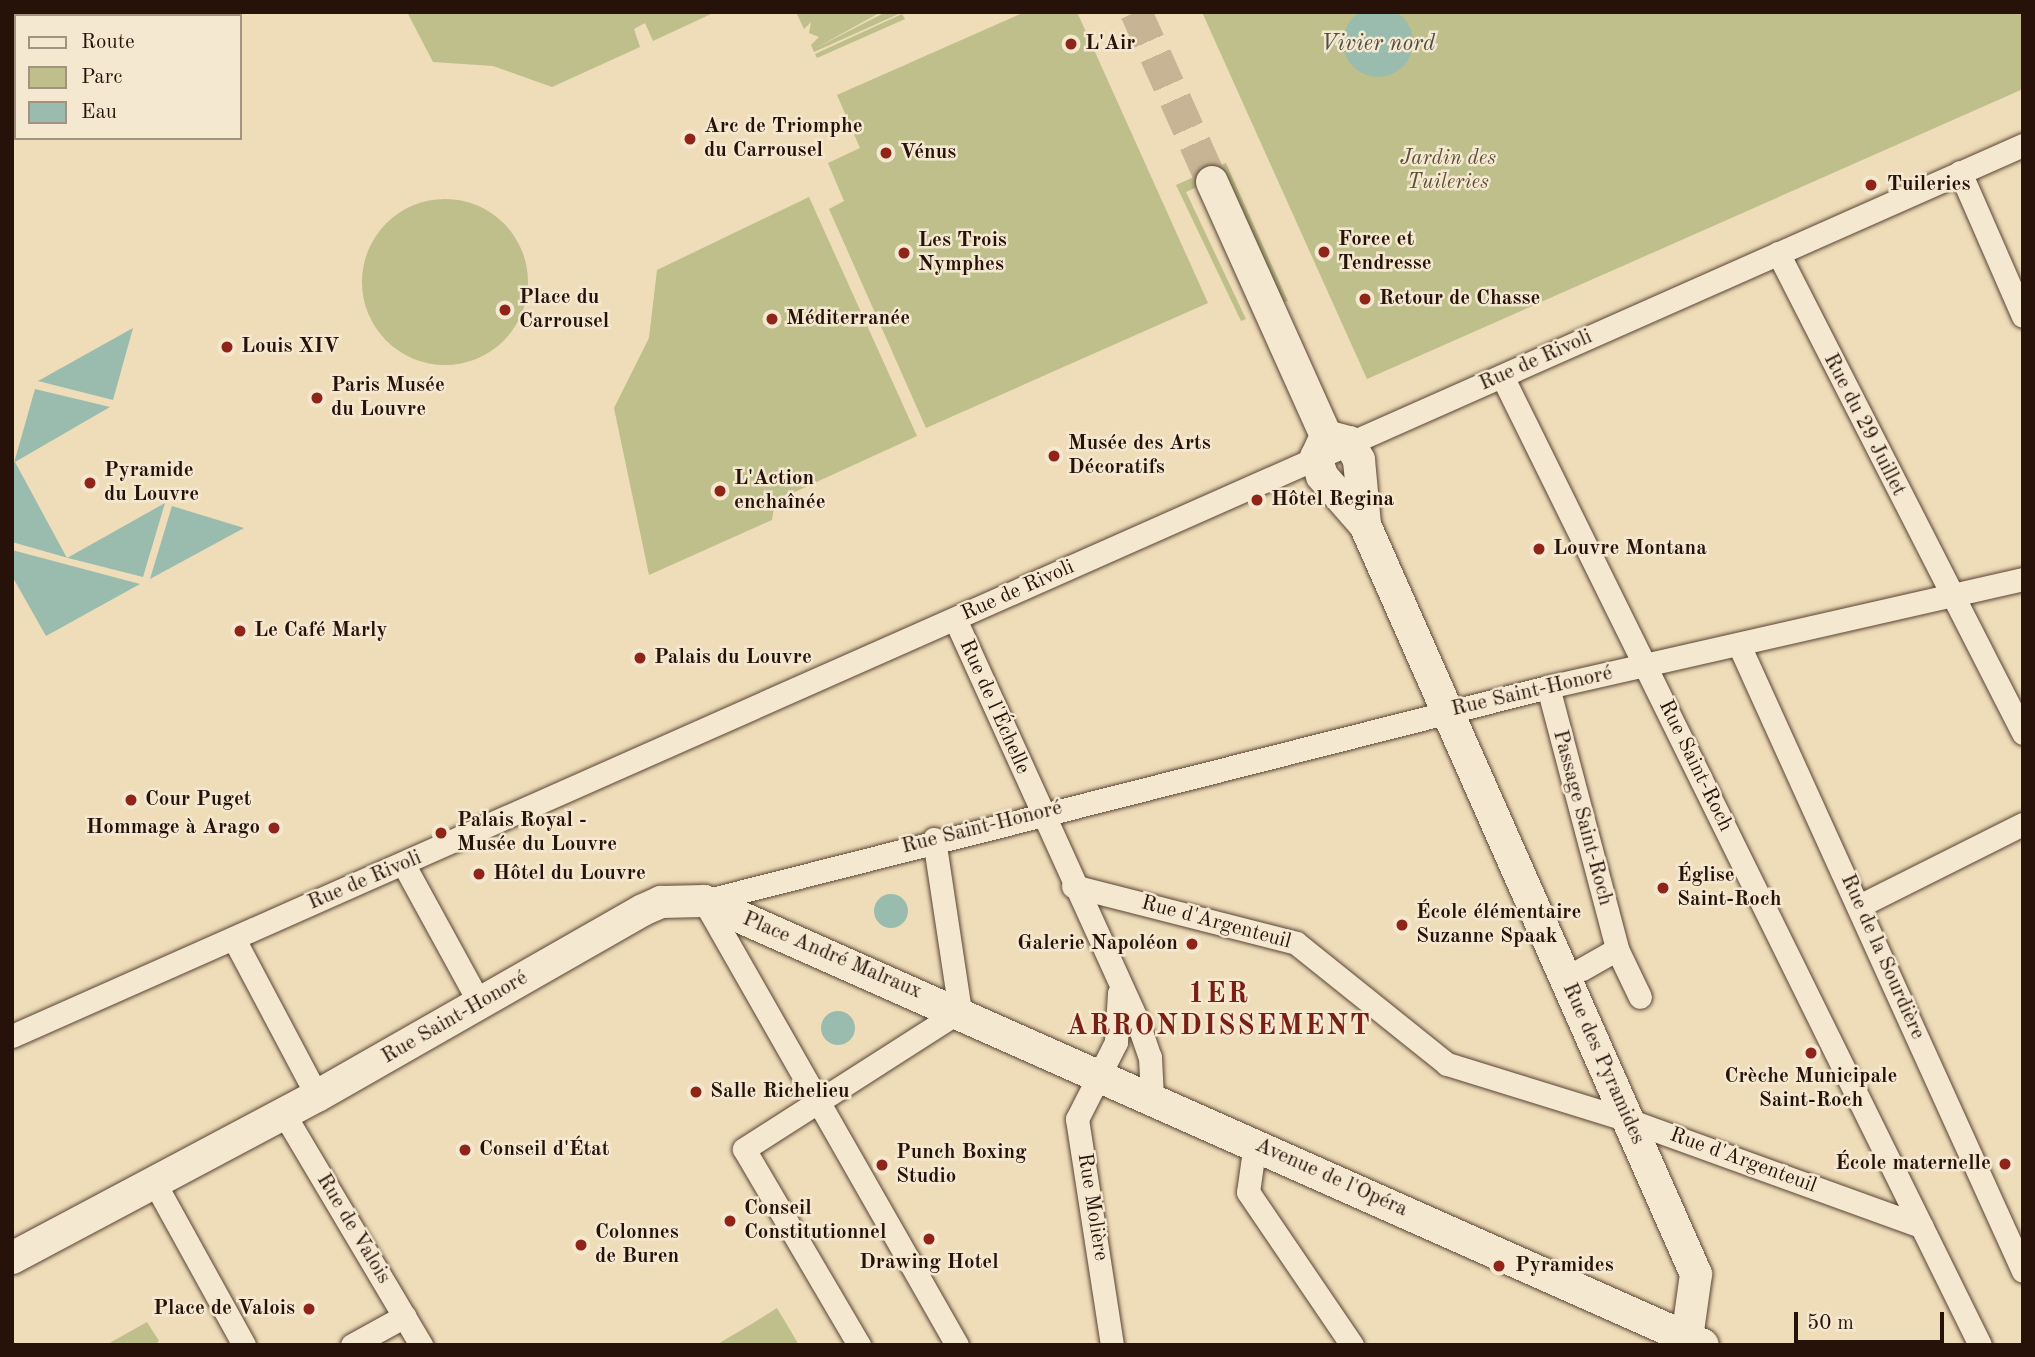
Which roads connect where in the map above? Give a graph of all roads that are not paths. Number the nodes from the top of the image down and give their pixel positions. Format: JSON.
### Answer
{"nodes":[{"id":1,"x":2023,"y":145,"type":"edge"},
{"id":2,"x":1960,"y":172,"type":"junction"},
{"id":3,"x":1212,"y":182,"type":"tunnel mouth"},
{"id":4,"x":1778,"y":253,"type":"junction"},
{"id":5,"x":2023,"y":316,"type":"edge"},
{"id":6,"x":1502,"y":376,"type":"junction"},
{"id":7,"x":1330,"y":445,"type":"junction"},
{"id":8,"x":2023,"y":579,"type":"edge"},
{"id":9,"x":1952,"y":596,"type":"junction"},
{"id":10,"x":955,"y":619,"type":"junction"},
{"id":11,"x":1739,"y":645,"type":"junction"},
{"id":12,"x":1643,"y":664,"type":"junction"},
{"id":13,"x":1548,"y":687,"type":"junction"},
{"id":14,"x":1448,"y":712,"type":"junction"},
{"id":15,"x":2023,"y":733,"type":"edge"},
{"id":16,"x":1040,"y":813,"type":"junction"},
{"id":17,"x":2023,"y":824,"type":"edge"},
{"id":18,"x":934,"y":839,"type":"junction"},
{"id":19,"x":404,"y":866,"type":"junction"},
{"id":20,"x":1073,"y":886,"type":"junction"},
{"id":21,"x":704,"y":901,"type":"junction"},
{"id":22,"x":1859,"y":906,"type":"junction"},
{"id":23,"x":234,"y":939,"type":"junction"},
{"id":24,"x":1617,"y":949,"type":"junction"},
{"id":25,"x":1582,"y":969,"type":"dead end"},
{"id":26,"x":1119,"y":987,"type":"junction"},
{"id":27,"x":1640,"y":998,"type":"dead end"},
{"id":28,"x":480,"y":1004,"type":"junction"},
{"id":29,"x":960,"y":1012,"type":"junction"},
{"id":30,"x":12,"y":1036,"type":"edge"},
{"id":31,"x":1099,"y":1074,"type":"junction"},
{"id":32,"x":317,"y":1096,"type":"junction"},
{"id":33,"x":1152,"y":1098,"type":"junction"},
{"id":34,"x":816,"y":1106,"type":"junction"},
{"id":35,"x":284,"y":1114,"type":"junction"},
{"id":36,"x":1628,"y":1120,"type":"junction"},
{"id":37,"x":1255,"y":1143,"type":"junction"},
{"id":38,"x":153,"y":1180,"type":"junction"},
{"id":39,"x":1921,"y":1226,"type":"junction"},
{"id":40,"x":12,"y":1258,"type":"edge"},
{"id":41,"x":2023,"y":1271,"type":"edge"},
{"id":42,"x":405,"y":1316,"type":"junction"},
{"id":43,"x":1695,"y":1341,"type":"edge"},
{"id":44,"x":244,"y":1345,"type":"edge"},
{"id":45,"x":352,"y":1345,"type":"edge"},
{"id":46,"x":421,"y":1345,"type":"edge"},
{"id":47,"x":859,"y":1345,"type":"edge"},
{"id":48,"x":957,"y":1345,"type":"edge"},
{"id":49,"x":1112,"y":1345,"type":"edge"},
{"id":50,"x":1352,"y":1345,"type":"edge"},
{"id":51,"x":1980,"y":1345,"type":"edge"}],
"edges":[{"from":1,"to":2,"type":"street","name":"Rue de Rivoli"},
{"from":2,"to":4,"type":"street","name":"Rue de Rivoli"},
{"from":2,"to":5,"type":"street"},
{"from":3,"to":7,"type":"street"},
{"from":4,"to":6,"type":"street","name":"Rue de Rivoli"},
{"from":4,"to":9,"type":"street","name":"Rue du 29 Juillet"},
{"from":6,"to":7,"type":"street","name":"Rue de Rivoli"},
{"from":6,"to":12,"type":"street","name":"Rue Saint-Roch"},
{"from":7,"to":10,"type":"street","name":"Rue de Rivoli"},
{"from":7,"to":14,"type":"street","name":"Rue des Pyramides"},
{"from":8,"to":9,"type":"street","name":"Rue Saint-Honoré"},
{"from":9,"to":11,"type":"street","name":"Rue Saint-Honoré"},
{"from":9,"to":15,"type":"street","name":"Rue du 29 Juillet"},
{"from":10,"to":16,"type":"street","name":"Rue de l'Échelle"},
{"from":10,"to":19,"type":"street","name":"Rue de Rivoli"},
{"from":11,"to":12,"type":"street","name":"Rue Saint-Honoré"},
{"from":11,"to":22,"type":"street","name":"Rue de la Sourdière"},
{"from":12,"to":13,"type":"street","name":"Rue Saint-Honoré"},
{"from":12,"to":39,"type":"street","name":"Rue Saint-Roch"},
{"from":13,"to":14,"type":"street","name":"Rue Saint-Honoré"},
{"from":13,"to":24,"type":"street","name":"Passage Saint-Roch"},
{"from":14,"to":16,"type":"street","name":"Rue Saint-Honoré"},
{"from":14,"to":36,"type":"street","name":"Rue des Pyramides"},
{"from":16,"to":18,"type":"street","name":"Rue Saint-Honoré"},
{"from":16,"to":20,"type":"street","name":"Rue de l'Échelle"},
{"from":17,"to":22,"type":"street"},
{"from":18,"to":21,"type":"street","name":"Rue Saint-Honoré"},
{"from":18,"to":29,"type":"street","name":"Place André Malraux"},
{"from":19,"to":23,"type":"street","name":"Rue de Rivoli"},
{"from":19,"to":28,"type":"street"},
{"from":20,"to":26,"type":"street","name":"Rue de l'Échelle"},
{"from":20,"to":36,"type":"street","name":"Rue d'Argenteuil"},
{"from":21,"to":28,"type":"street","name":"Rue Saint-Honoré"},
{"from":21,"to":29,"type":"street","name":"Place André Malraux"},
{"from":21,"to":34,"type":"street"},
{"from":22,"to":41,"type":"street","name":"Rue de la Sourdière"},
{"from":23,"to":30,"type":"street","name":"Rue de Rivoli"},
{"from":23,"to":32,"type":"street"},
{"from":24,"to":25,"type":"street"},
{"from":24,"to":27,"type":"street","name":"Passage Saint-Roch"},
{"from":26,"to":31,"type":"street","name":"Rue de l'Échelle"},
{"from":26,"to":33,"type":"street","name":"Rue de l'Échelle"},
{"from":28,"to":32,"type":"street","name":"Rue Saint-Honoré"},
{"from":29,"to":31,"type":"street","name":"Avenue de l'Opéra"},
{"from":29,"to":34,"type":"street","name":"Place André Malraux"},
{"from":31,"to":33,"type":"street","name":"Avenue de l'Opéra"},
{"from":31,"to":49,"type":"street","name":"Rue Molière"},
{"from":32,"to":35,"type":"street","name":"Rue Saint-Honoré"},
{"from":33,"to":37,"type":"street","name":"Avenue de l'Opéra"},
{"from":34,"to":47,"type":"street","name":"Place André Malraux"},
{"from":34,"to":48,"type":"street"},
{"from":35,"to":38,"type":"street","name":"Rue Saint-Honoré"},
{"from":35,"to":42,"type":"street","name":"Rue de Valois"},
{"from":36,"to":39,"type":"street","name":"Rue d'Argenteuil"},
{"from":36,"to":43,"type":"street","name":"Rue des Pyramides"},
{"from":37,"to":43,"type":"street","name":"Avenue de l'Opéra"},
{"from":37,"to":50,"type":"street"},
{"from":38,"to":40,"type":"street","name":"Rue Saint-Honoré"},
{"from":38,"to":44,"type":"street"},
{"from":39,"to":51,"type":"street","name":"Rue Saint-Roch"},
{"from":42,"to":45,"type":"street"},
{"from":42,"to":46,"type":"street","name":"Rue de Valois"}]}
